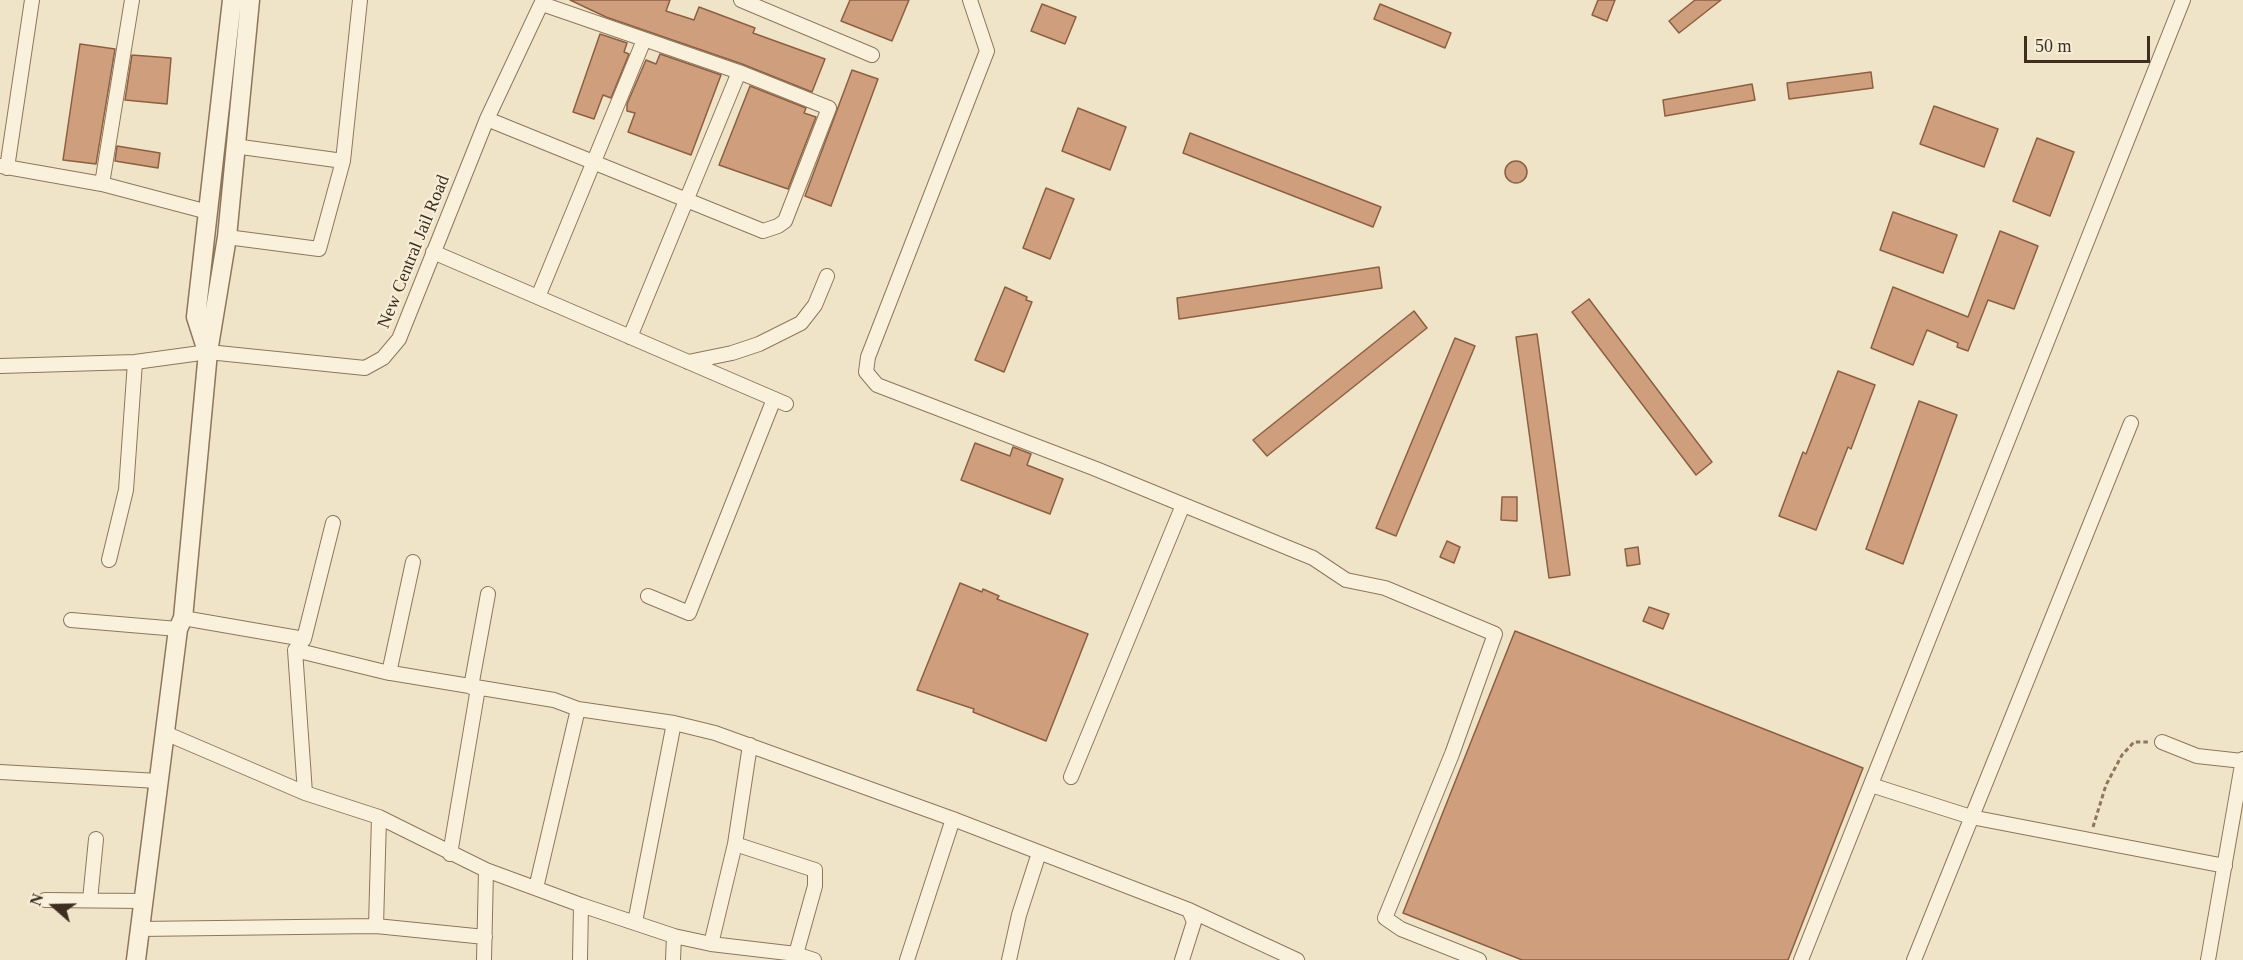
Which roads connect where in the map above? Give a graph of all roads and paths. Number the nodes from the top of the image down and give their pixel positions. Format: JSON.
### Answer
{"nodes":[{"id":1,"x":32,"y":0,"type":"edge"},
{"id":2,"x":132,"y":0,"type":"edge"},
{"id":3,"x":232,"y":0,"type":"edge"},
{"id":4,"x":250,"y":0,"type":"edge"},
{"id":5,"x":360,"y":0,"type":"edge"},
{"id":6,"x":741,"y":0,"type":"edge"},
{"id":7,"x":970,"y":0,"type":"edge"},
{"id":8,"x":2183,"y":0,"type":"edge"},
{"id":9,"x":542,"y":2,"type":"edge"},
{"id":10,"x":644,"y":40,"type":"junction"},
{"id":11,"x":872,"y":55,"type":"dead end"},
{"id":12,"x":739,"y":72,"type":"junction"},
{"id":13,"x":487,"y":119,"type":"junction"},
{"id":14,"x":234,"y":146,"type":"junction"},
{"id":15,"x":343,"y":161,"type":"junction"},
{"id":16,"x":592,"y":162,"type":"junction"},
{"id":17,"x":3,"y":167,"type":"edge"},
{"id":18,"x":102,"y":184,"type":"junction"},
{"id":19,"x":686,"y":200,"type":"junction"},
{"id":20,"x":208,"y":212,"type":"junction"},
{"id":21,"x":227,"y":237,"type":"junction"},
{"id":22,"x":433,"y":252,"type":"junction"},
{"id":23,"x":827,"y":276,"type":"dead end"},
{"id":24,"x":538,"y":297,"type":"junction"},
{"id":25,"x":630,"y":337,"type":"junction"},
{"id":26,"x":208,"y":352,"type":"junction"},
{"id":27,"x":135,"y":362,"type":"junction"},
{"id":28,"x":688,"y":362,"type":"junction"},
{"id":29,"x":0,"y":366,"type":"edge"},
{"id":30,"x":2131,"y":423,"type":"dead end"},
{"id":31,"x":1184,"y":505,"type":"junction"},
{"id":32,"x":333,"y":523,"type":"dead end"},
{"id":33,"x":109,"y":560,"type":"dead end"},
{"id":34,"x":413,"y":562,"type":"dead end"},
{"id":35,"x":488,"y":594,"type":"dead end"},
{"id":36,"x":648,"y":596,"type":"dead end"},
{"id":37,"x":71,"y":620,"type":"dead end"},
{"id":38,"x":181,"y":624,"type":"junction"},
{"id":39,"x":304,"y":639,"type":"junction"},
{"id":40,"x":295,"y":650,"type":"junction"},
{"id":41,"x":389,"y":673,"type":"junction"},
{"id":42,"x":475,"y":687,"type":"junction"},
{"id":43,"x":578,"y":709,"type":"junction"},
{"id":44,"x":674,"y":723,"type":"junction"},
{"id":45,"x":165,"y":733,"type":"junction"},
{"id":46,"x":2162,"y":742,"type":"joint"},
{"id":47,"x":750,"y":745,"type":"junction"},
{"id":48,"x":2243,"y":760,"type":"edge"},
{"id":49,"x":0,"y":772,"type":"edge"},
{"id":50,"x":1071,"y":777,"type":"dead end"},
{"id":51,"x":158,"y":780,"type":"junction"},
{"id":52,"x":1871,"y":785,"type":"junction"},
{"id":53,"x":305,"y":793,"type":"junction"},
{"id":54,"x":379,"y":817,"type":"junction"},
{"id":55,"x":1971,"y":817,"type":"junction"},
{"id":56,"x":953,"y":819,"type":"junction"},
{"id":57,"x":96,"y":839,"type":"dead end"},
{"id":58,"x":2090,"y":840,"type":"junction"},
{"id":59,"x":735,"y":844,"type":"junction"},
{"id":60,"x":1040,"y":853,"type":"junction"},
{"id":61,"x":450,"y":854,"type":"junction"},
{"id":62,"x":2225,"y":866,"type":"junction"},
{"id":63,"x":486,"y":870,"type":"junction"},
{"id":64,"x":536,"y":888,"type":"junction"},
{"id":65,"x":45,"y":900,"type":"dead end"},
{"id":66,"x":90,"y":900,"type":"junction"},
{"id":67,"x":143,"y":901,"type":"junction"},
{"id":68,"x":581,"y":905,"type":"junction"},
{"id":69,"x":1188,"y":910,"type":"junction"},
{"id":70,"x":634,"y":922,"type":"junction"},
{"id":71,"x":376,"y":926,"type":"junction"},
{"id":72,"x":139,"y":929,"type":"junction"},
{"id":73,"x":674,"y":936,"type":"junction"},
{"id":74,"x":485,"y":937,"type":"junction"},
{"id":75,"x":711,"y":944,"type":"junction"},
{"id":76,"x":759,"y":954,"type":"edge"},
{"id":77,"x":796,"y":954,"type":"junction"},
{"id":78,"x":1276,"y":957,"type":"edge"},
{"id":79,"x":1918,"y":959,"type":"edge"},
{"id":80,"x":136,"y":960,"type":"edge"},
{"id":81,"x":484,"y":960,"type":"edge"},
{"id":82,"x":580,"y":960,"type":"edge"},
{"id":83,"x":673,"y":960,"type":"edge"},
{"id":84,"x":814,"y":960,"type":"edge"},
{"id":85,"x":907,"y":960,"type":"edge"},
{"id":86,"x":1009,"y":960,"type":"edge"},
{"id":87,"x":1182,"y":960,"type":"edge"},
{"id":88,"x":1297,"y":960,"type":"edge"},
{"id":89,"x":1479,"y":960,"type":"edge"},
{"id":90,"x":1801,"y":960,"type":"edge"},
{"id":91,"x":2208,"y":960,"type":"edge"}],
"edges":[{"from":1,"to":17,"type":"street"},
{"from":2,"to":18,"type":"street"},
{"from":3,"to":20,"type":"street"},
{"from":4,"to":14,"type":"street"},
{"from":5,"to":15,"type":"street"},
{"from":6,"to":11,"type":"street"},
{"from":7,"to":31,"type":"street"},
{"from":8,"to":52,"type":"street"},
{"from":9,"to":10,"type":"street"},
{"from":9,"to":13,"type":"street","name":"New Central Jail Road"},
{"from":10,"to":12,"type":"street"},
{"from":10,"to":16,"type":"street"},
{"from":12,"to":19,"type":"street"},
{"from":12,"to":19,"type":"street"},
{"from":13,"to":16,"type":"street"},
{"from":13,"to":22,"type":"street","name":"New Central Jail Road"},
{"from":14,"to":15,"type":"street"},
{"from":14,"to":21,"type":"street"},
{"from":15,"to":21,"type":"street"},
{"from":16,"to":19,"type":"street"},
{"from":16,"to":24,"type":"street"},
{"from":17,"to":18,"type":"street"},
{"from":18,"to":20,"type":"street"},
{"from":19,"to":25,"type":"street"},
{"from":20,"to":26,"type":"street"},
{"from":21,"to":26,"type":"street"},
{"from":22,"to":24,"type":"street"},
{"from":22,"to":26,"type":"street","name":"New Central Jail Road"},
{"from":23,"to":28,"type":"street"},
{"from":24,"to":25,"type":"street"},
{"from":25,"to":28,"type":"street"},
{"from":26,"to":27,"type":"street","name":"New Central Jail Road"},
{"from":26,"to":38,"type":"street"},
{"from":27,"to":29,"type":"street","name":"New Central Jail Road"},
{"from":27,"to":33,"type":"street"},
{"from":28,"to":36,"type":"street"},
{"from":30,"to":55,"type":"street"},
{"from":31,"to":50,"type":"street"},
{"from":31,"to":89,"type":"street"},
{"from":32,"to":39,"type":"street"},
{"from":34,"to":41,"type":"street"},
{"from":35,"to":42,"type":"street"},
{"from":37,"to":38,"type":"street"},
{"from":38,"to":39,"type":"street"},
{"from":38,"to":45,"type":"street"},
{"from":39,"to":40,"type":"street"},
{"from":40,"to":41,"type":"street"},
{"from":40,"to":53,"type":"street"},
{"from":41,"to":42,"type":"street"},
{"from":42,"to":43,"type":"street"},
{"from":42,"to":61,"type":"street"},
{"from":43,"to":44,"type":"street"},
{"from":43,"to":64,"type":"street"},
{"from":44,"to":47,"type":"street"},
{"from":44,"to":70,"type":"street"},
{"from":45,"to":51,"type":"street"},
{"from":45,"to":53,"type":"street"},
{"from":46,"to":48,"type":"street"},
{"from":46,"to":58,"type":"path"},
{"from":47,"to":56,"type":"street"},
{"from":47,"to":59,"type":"street"},
{"from":48,"to":62,"type":"street"},
{"from":49,"to":51,"type":"street"},
{"from":51,"to":67,"type":"street"},
{"from":52,"to":55,"type":"street"},
{"from":52,"to":90,"type":"street"},
{"from":53,"to":54,"type":"street"},
{"from":54,"to":61,"type":"street"},
{"from":54,"to":71,"type":"street"},
{"from":55,"to":58,"type":"street"},
{"from":55,"to":79,"type":"street"},
{"from":56,"to":60,"type":"street"},
{"from":56,"to":85,"type":"street"},
{"from":57,"to":66,"type":"street"},
{"from":58,"to":62,"type":"street"},
{"from":59,"to":75,"type":"street"},
{"from":59,"to":77,"type":"street"},
{"from":60,"to":69,"type":"street"},
{"from":60,"to":86,"type":"street"},
{"from":61,"to":63,"type":"street"},
{"from":62,"to":91,"type":"street"},
{"from":63,"to":64,"type":"street"},
{"from":63,"to":74,"type":"street"},
{"from":64,"to":68,"type":"street"},
{"from":65,"to":66,"type":"street"},
{"from":66,"to":67,"type":"street"},
{"from":67,"to":72,"type":"street"},
{"from":68,"to":70,"type":"street"},
{"from":68,"to":82,"type":"street"},
{"from":69,"to":78,"type":"street"},
{"from":69,"to":87,"type":"street"},
{"from":70,"to":73,"type":"street"},
{"from":71,"to":72,"type":"street"},
{"from":71,"to":74,"type":"street"},
{"from":72,"to":80,"type":"street"},
{"from":73,"to":75,"type":"street"},
{"from":73,"to":83,"type":"street"},
{"from":74,"to":81,"type":"street"},
{"from":75,"to":76,"type":"street"},
{"from":76,"to":77,"type":"street"},
{"from":77,"to":84,"type":"street"},
{"from":78,"to":88,"type":"street"}]}
